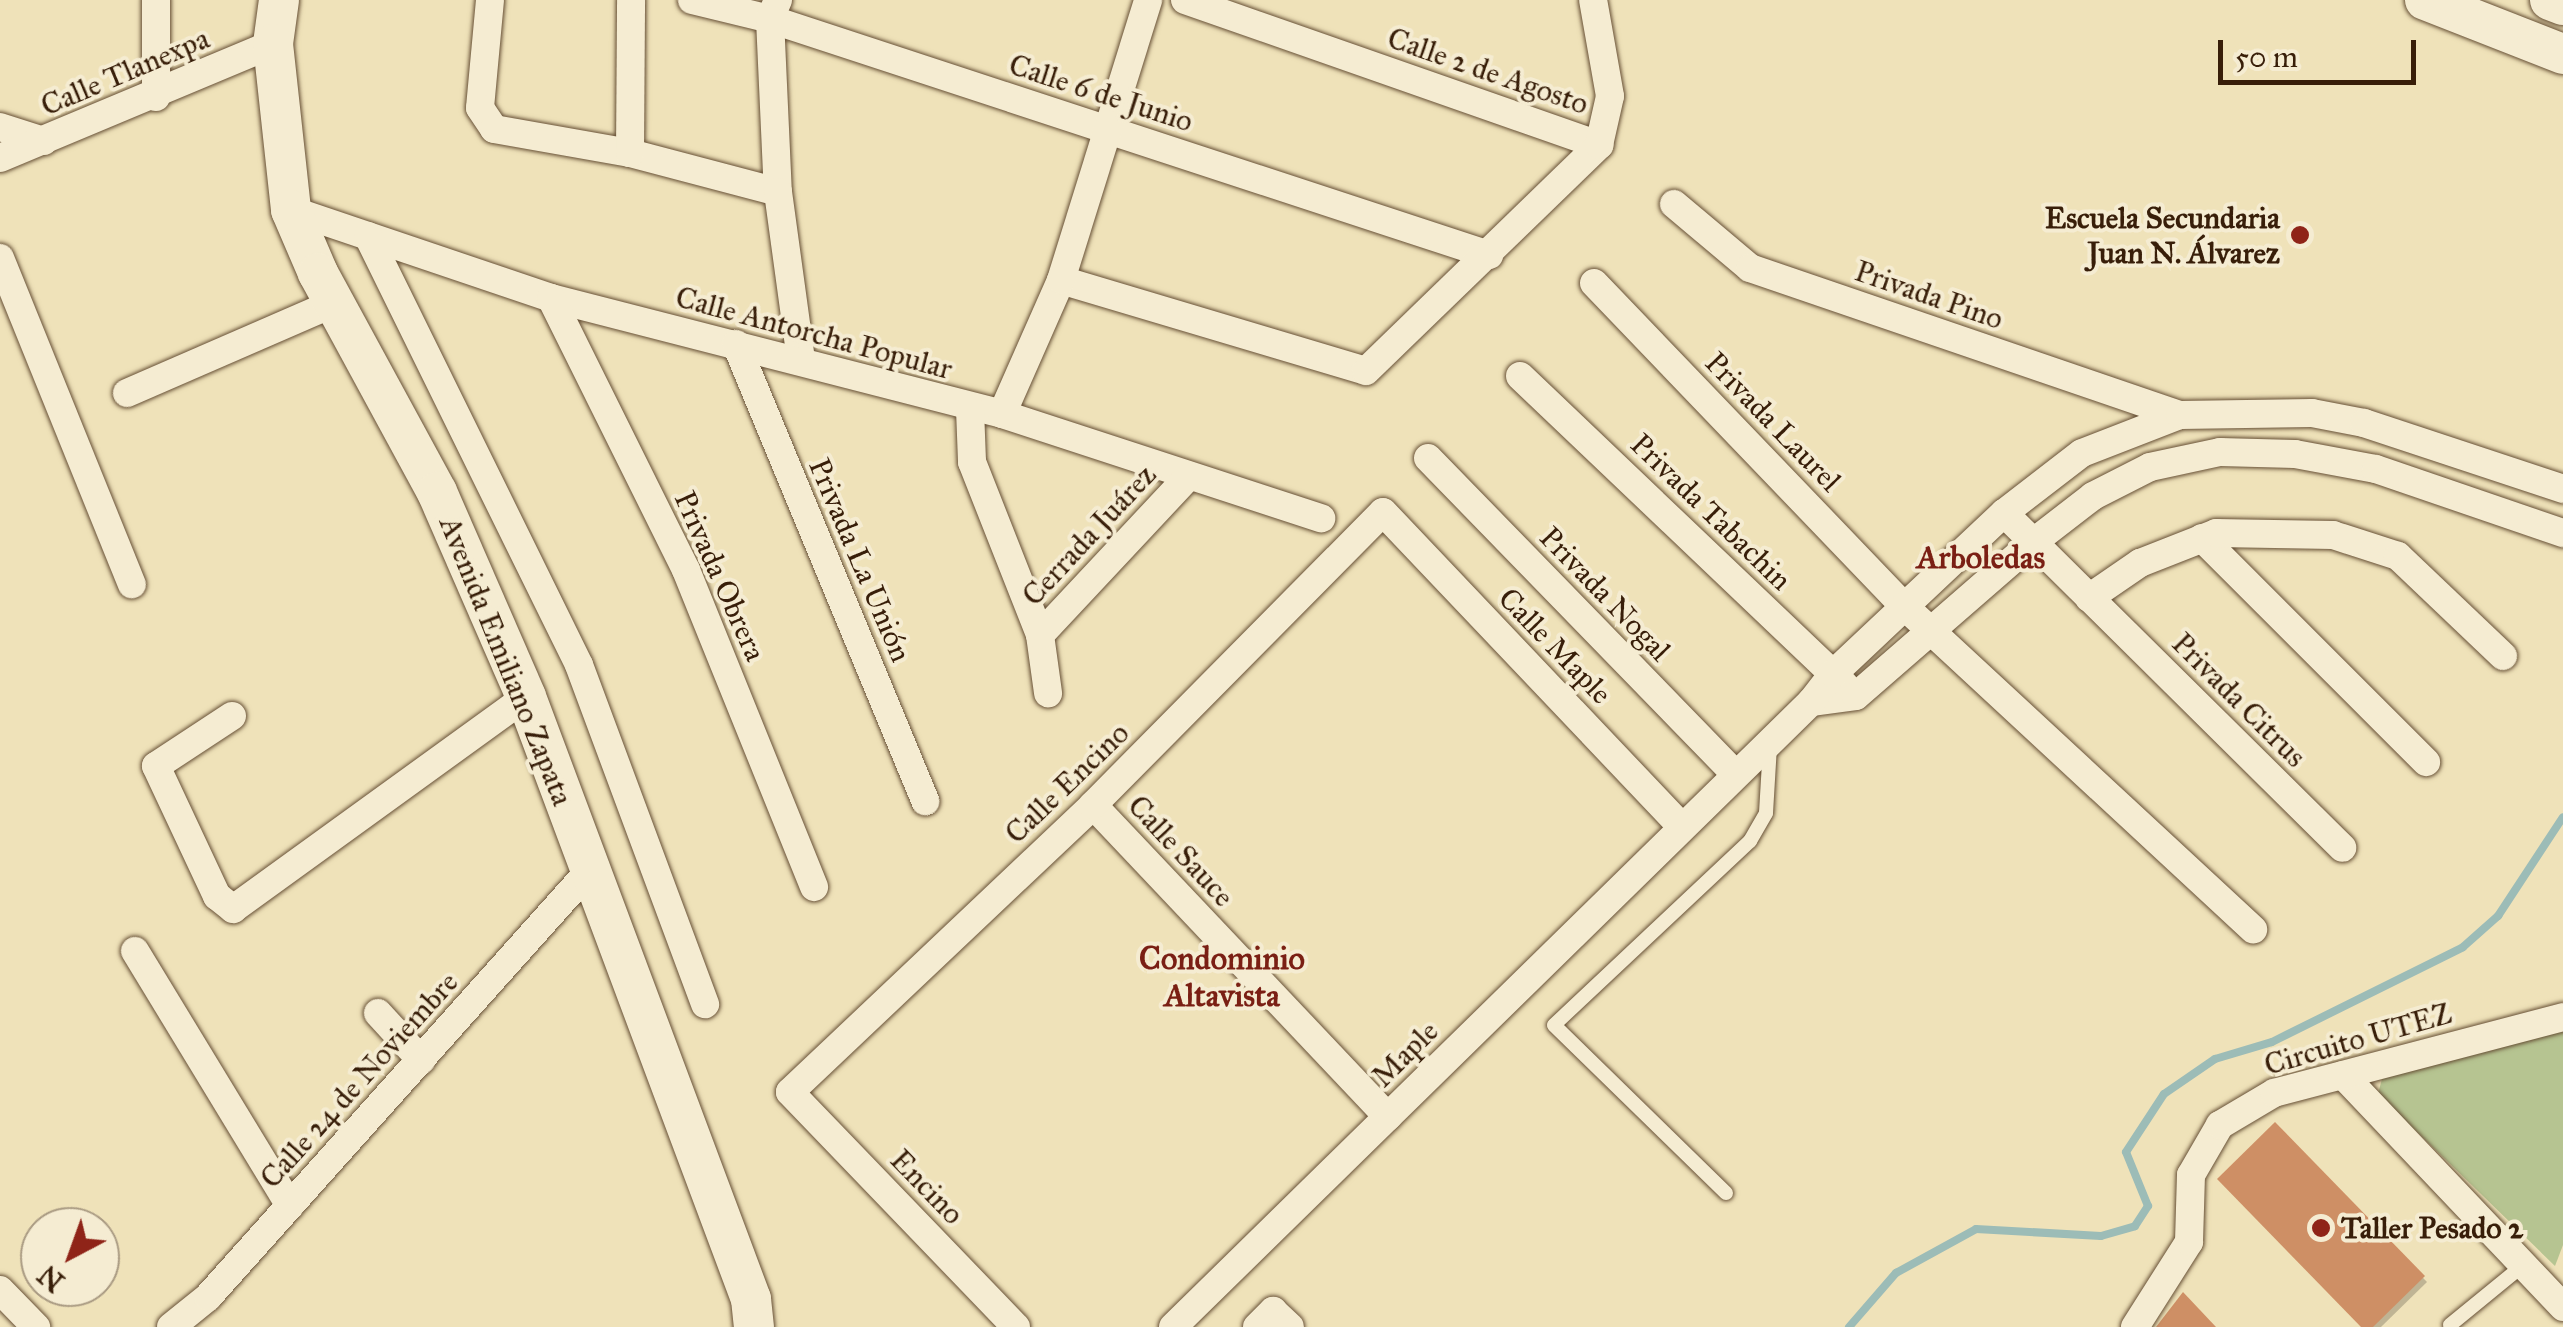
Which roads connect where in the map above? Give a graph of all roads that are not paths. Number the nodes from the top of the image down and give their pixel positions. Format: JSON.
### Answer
{"nodes":[{"id":1,"x":156,"y":0,"type":"edge"},
{"id":2,"x":279,"y":0,"type":"edge"},
{"id":3,"x":490,"y":0,"type":"edge"},
{"id":4,"x":631,"y":0,"type":"edge"},
{"id":5,"x":692,"y":0,"type":"edge"},
{"id":6,"x":1148,"y":0,"type":"edge"},
{"id":7,"x":1185,"y":0,"type":"edge"},
{"id":8,"x":1594,"y":0,"type":"edge"},
{"id":9,"x":2424,"y":0,"type":"edge"},
{"id":10,"x":2550,"y":0,"type":"edge"},
{"id":11,"x":2563,"y":5,"type":"edge"},
{"id":12,"x":774,"y":9,"type":"edge"},
{"id":13,"x":274,"y":44,"type":"junction"},
{"id":14,"x":2563,"y":54,"type":"edge"},
{"id":15,"x":156,"y":96,"type":"junction"},
{"id":16,"x":0,"y":127,"type":"edge"},
{"id":17,"x":1108,"y":130,"type":"junction"},
{"id":18,"x":44,"y":141,"type":"junction"},
{"id":19,"x":1599,"y":144,"type":"junction"},
{"id":20,"x":630,"y":153,"type":"junction"},
{"id":21,"x":0,"y":158,"type":"edge"},
{"id":22,"x":778,"y":192,"type":"junction"},
{"id":23,"x":1674,"y":204,"type":"dead end"},
{"id":24,"x":290,"y":210,"type":"junction"},
{"id":25,"x":368,"y":236,"type":"junction"},
{"id":26,"x":1489,"y":255,"type":"junction"},
{"id":27,"x":0,"y":258,"type":"edge"},
{"id":28,"x":1062,"y":280,"type":"junction"},
{"id":29,"x":1594,"y":283,"type":"dead end"},
{"id":30,"x":551,"y":298,"type":"junction"},
{"id":31,"x":334,"y":304,"type":"junction"},
{"id":32,"x":736,"y":344,"type":"junction"},
{"id":33,"x":801,"y":359,"type":"junction"},
{"id":34,"x":1520,"y":376,"type":"dead end"},
{"id":35,"x":127,"y":393,"type":"dead end"},
{"id":36,"x":970,"y":409,"type":"junction"},
{"id":37,"x":1002,"y":414,"type":"junction"},
{"id":38,"x":2180,"y":415,"type":"junction"},
{"id":39,"x":1428,"y":458,"type":"dead end"},
{"id":40,"x":1186,"y":479,"type":"junction"},
{"id":41,"x":2563,"y":489,"type":"edge"},
{"id":42,"x":1383,"y":512,"type":"joint"},
{"id":43,"x":2004,"y":513,"type":"junction"},
{"id":44,"x":1321,"y":518,"type":"dead end"},
{"id":45,"x":2563,"y":533,"type":"edge"},
{"id":46,"x":2202,"y":538,"type":"junction"},
{"id":47,"x":2031,"y":544,"type":"junction"},
{"id":48,"x":132,"y":584,"type":"dead end"},
{"id":49,"x":2089,"y":598,"type":"junction"},
{"id":50,"x":1904,"y":606,"type":"junction"},
{"id":51,"x":1932,"y":632,"type":"junction"},
{"id":52,"x":1040,"y":636,"type":"junction"},
{"id":53,"x":2503,"y":656,"type":"dead end"},
{"id":54,"x":1833,"y":674,"type":"junction"},
{"id":55,"x":1048,"y":693,"type":"dead end"},
{"id":56,"x":1856,"y":696,"type":"junction"},
{"id":57,"x":526,"y":698,"type":"junction"},
{"id":58,"x":1812,"y":702,"type":"junction"},
{"id":59,"x":232,"y":716,"type":"dead end"},
{"id":60,"x":1770,"y":741,"type":"junction"},
{"id":61,"x":2426,"y":762,"type":"dead end"},
{"id":62,"x":1735,"y":774,"type":"junction"},
{"id":63,"x":925,"y":801,"type":"dead end"},
{"id":64,"x":1093,"y":805,"type":"junction"},
{"id":65,"x":1680,"y":825,"type":"junction"},
{"id":66,"x":2342,"y":848,"type":"dead end"},
{"id":67,"x":589,"y":870,"type":"junction"},
{"id":68,"x":814,"y":887,"type":"dead end"},
{"id":69,"x":2254,"y":929,"type":"dead end"},
{"id":70,"x":135,"y":951,"type":"dead end"},
{"id":71,"x":705,"y":1004,"type":"dead end"},
{"id":72,"x":378,"y":1014,"type":"dead end"},
{"id":73,"x":2563,"y":1017,"type":"edge"},
{"id":74,"x":421,"y":1060,"type":"junction"},
{"id":75,"x":2343,"y":1075,"type":"junction"},
{"id":76,"x":790,"y":1092,"type":"joint"},
{"id":77,"x":1388,"y":1117,"type":"junction"},
{"id":78,"x":1726,"y":1193,"type":"dead end"},
{"id":79,"x":290,"y":1206,"type":"junction"},
{"id":80,"x":2522,"y":1266,"type":"junction"},
{"id":81,"x":0,"y":1290,"type":"edge"},
{"id":82,"x":2563,"y":1307,"type":"edge"},
{"id":83,"x":2450,"y":1325,"type":"edge"},
{"id":84,"x":36,"y":1327,"type":"edge"},
{"id":85,"x":171,"y":1327,"type":"edge"},
{"id":86,"x":754,"y":1327,"type":"edge"},
{"id":87,"x":1016,"y":1327,"type":"edge"},
{"id":88,"x":1173,"y":1327,"type":"edge"},
{"id":89,"x":1257,"y":1327,"type":"edge"},
{"id":90,"x":1290,"y":1327,"type":"edge"},
{"id":91,"x":2136,"y":1327,"type":"edge"}],
"edges":[{"from":1,"to":15,"type":"street"},
{"from":2,"to":13,"type":"main road","name":"Avenida Emiliano Zapata"},
{"from":3,"to":20,"type":"street"},
{"from":4,"to":20,"type":"street"},
{"from":5,"to":12,"type":"street","name":"Calle 6 de Junio"},
{"from":6,"to":17,"type":"street"},
{"from":7,"to":19,"type":"street","name":"Calle 2 de Agosto"},
{"from":8,"to":19,"type":"street"},
{"from":9,"to":14,"type":"main road"},
{"from":10,"to":11,"type":"main road"},
{"from":12,"to":17,"type":"street","name":"Calle 6 de Junio"},
{"from":12,"to":22,"type":"street"},
{"from":13,"to":15,"type":"street","name":"Calle Tlanexpa"},
{"from":13,"to":24,"type":"main road","name":"Avenida Emiliano Zapata"},
{"from":15,"to":18,"type":"street","name":"Calle Tlanexpa"},
{"from":16,"to":18,"type":"street"},
{"from":17,"to":26,"type":"street","name":"Calle 6 de Junio"},
{"from":17,"to":28,"type":"street"},
{"from":18,"to":21,"type":"street","name":"Calle Tlanexpa"},
{"from":19,"to":26,"type":"street"},
{"from":20,"to":22,"type":"street"},
{"from":22,"to":33,"type":"street"},
{"from":23,"to":38,"type":"street","name":"Privada Pino"},
{"from":24,"to":25,"type":"street","name":"Calle Antorcha Popular"},
{"from":24,"to":31,"type":"main road","name":"Avenida Emiliano Zapata"},
{"from":25,"to":30,"type":"street","name":"Calle Antorcha Popular"},
{"from":25,"to":71,"type":"street"},
{"from":26,"to":28,"type":"street"},
{"from":27,"to":48,"type":"street"},
{"from":28,"to":37,"type":"street"},
{"from":29,"to":50,"type":"street","name":"Privada Laurel"},
{"from":30,"to":32,"type":"street","name":"Calle Antorcha Popular"},
{"from":30,"to":68,"type":"street","name":"Privada Obrera"},
{"from":31,"to":35,"type":"street"},
{"from":31,"to":57,"type":"main road","name":"Avenida Emiliano Zapata"},
{"from":32,"to":33,"type":"street","name":"Calle Antorcha Popular"},
{"from":32,"to":63,"type":"street","name":"Privada La Unión"},
{"from":33,"to":36,"type":"street","name":"Calle Antorcha Popular"},
{"from":34,"to":54,"type":"street","name":"Privada Tabachin"},
{"from":36,"to":37,"type":"street","name":"Calle Antorcha Popular"},
{"from":36,"to":52,"type":"street","name":"Cerrada Juárez"},
{"from":37,"to":40,"type":"street","name":"Calle Antorcha Popular"},
{"from":38,"to":41,"type":"street"},
{"from":38,"to":43,"type":"street","name":"Maple"},
{"from":39,"to":62,"type":"street","name":"Privada Nogal"},
{"from":40,"to":44,"type":"street","name":"Calle Antorcha Popular"},
{"from":40,"to":52,"type":"street","name":"Cerrada Juárez"},
{"from":42,"to":64,"type":"street","name":"Calle Encino"},
{"from":42,"to":65,"type":"street","name":"Calle Maple"},
{"from":43,"to":47,"type":"street","name":"Privada Citrus"},
{"from":43,"to":50,"type":"street","name":"Maple"},
{"from":45,"to":47,"type":"street"},
{"from":46,"to":49,"type":"street"},
{"from":46,"to":53,"type":"street"},
{"from":46,"to":61,"type":"street"},
{"from":47,"to":49,"type":"street","name":"Privada Citrus"},
{"from":47,"to":51,"type":"street"},
{"from":49,"to":66,"type":"street","name":"Privada Citrus"},
{"from":50,"to":51,"type":"street","name":"Privada Laurel"},
{"from":50,"to":54,"type":"street","name":"Maple"},
{"from":51,"to":56,"type":"street"},
{"from":51,"to":69,"type":"street"},
{"from":52,"to":55,"type":"street","name":"Cerrada Juárez"},
{"from":54,"to":56,"type":"street","name":"Privada Tabachin"},
{"from":54,"to":58,"type":"street","name":"Maple"},
{"from":56,"to":58,"type":"street"},
{"from":57,"to":59,"type":"street"},
{"from":57,"to":67,"type":"main road","name":"Avenida Emiliano Zapata"},
{"from":58,"to":60,"type":"street","name":"Maple"},
{"from":60,"to":62,"type":"street","name":"Maple"},
{"from":60,"to":78,"type":"lane"},
{"from":62,"to":65,"type":"street","name":"Maple"},
{"from":64,"to":76,"type":"street","name":"Calle Encino"},
{"from":64,"to":77,"type":"street","name":"Calle Sauce"},
{"from":65,"to":77,"type":"street","name":"Maple"},
{"from":67,"to":74,"type":"street","name":"Calle 24 de Noviembre"},
{"from":67,"to":86,"type":"main road","name":"Avenida Emiliano Zapata"},
{"from":70,"to":79,"type":"street"},
{"from":72,"to":74,"type":"street"},
{"from":73,"to":75,"type":"street","name":"Circuito UTEZ"},
{"from":74,"to":79,"type":"street","name":"Calle 24 de Noviembre"},
{"from":75,"to":80,"type":"street"},
{"from":75,"to":91,"type":"street","name":"Circuito UTEZ"},
{"from":76,"to":87,"type":"street","name":"Encino"},
{"from":77,"to":88,"type":"street","name":"Maple"},
{"from":79,"to":85,"type":"street","name":"Calle 24 de Noviembre"},
{"from":80,"to":82,"type":"street"},
{"from":80,"to":83,"type":"lane"},
{"from":81,"to":84,"type":"street"},
{"from":89,"to":90,"type":"street"}]}
